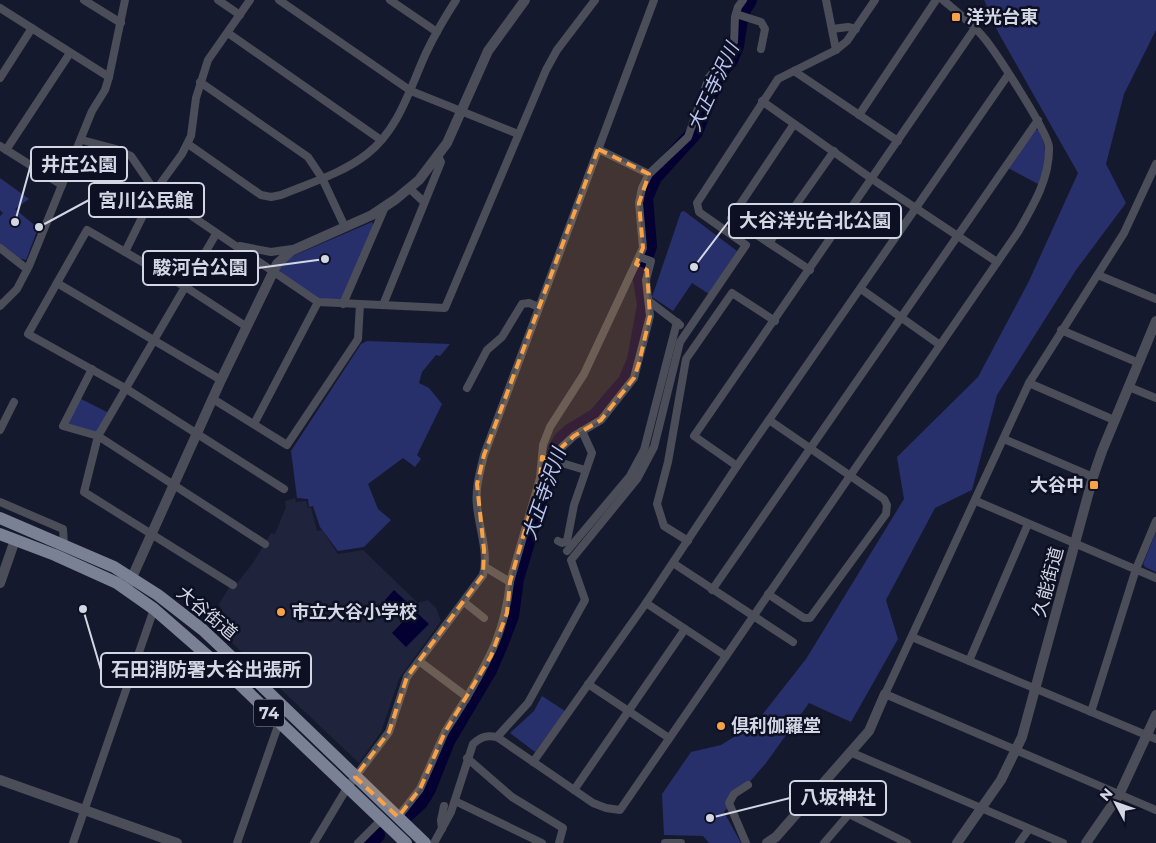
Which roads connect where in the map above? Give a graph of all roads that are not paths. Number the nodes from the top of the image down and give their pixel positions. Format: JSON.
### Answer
{"nodes":[{"id":1,"x":84,"y":0,"type":"edge"},
{"id":2,"x":125,"y":0,"type":"edge"},
{"id":3,"x":218,"y":0,"type":"edge"},
{"id":4,"x":250,"y":0,"type":"edge"},
{"id":5,"x":279,"y":0,"type":"edge"},
{"id":6,"x":390,"y":0,"type":"edge"},
{"id":7,"x":456,"y":0,"type":"edge"},
{"id":8,"x":525,"y":0,"type":"edge"},
{"id":9,"x":583,"y":0,"type":"edge"},
{"id":10,"x":654,"y":0,"type":"edge"},
{"id":11,"x":743,"y":0,"type":"edge"},
{"id":12,"x":826,"y":0,"type":"edge"},
{"id":13,"x":875,"y":0,"type":"edge"},
{"id":14,"x":936,"y":0,"type":"edge"},
{"id":15,"x":943,"y":0,"type":"edge"},
{"id":16,"x":593,"y":3,"type":"edge"},
{"id":17,"x":0,"y":8,"type":"edge"},
{"id":18,"x":240,"y":15,"type":"junction"},
{"id":19,"x":739,"y":15,"type":"junction"},
{"id":20,"x":121,"y":23,"type":"junction"},
{"id":21,"x":32,"y":28,"type":"junction"},
{"id":22,"x":975,"y":28,"type":"junction"},
{"id":23,"x":832,"y":29,"type":"junction"},
{"id":24,"x":856,"y":29,"type":"junction"},
{"id":25,"x":437,"y":32,"type":"junction"},
{"id":26,"x":228,"y":33,"type":"junction"},
{"id":27,"x":761,"y":49,"type":"dead end"},
{"id":28,"x":836,"y":50,"type":"junction"},
{"id":29,"x":70,"y":53,"type":"junction"},
{"id":30,"x":794,"y":71,"type":"junction"},
{"id":31,"x":1008,"y":75,"type":"junction"},
{"id":32,"x":110,"y":76,"type":"junction"},
{"id":33,"x":0,"y":78,"type":"edge"},
{"id":34,"x":200,"y":82,"type":"junction"},
{"id":35,"x":411,"y":91,"type":"junction"},
{"id":36,"x":762,"y":101,"type":"junction"},
{"id":37,"x":462,"y":112,"type":"junction"},
{"id":38,"x":859,"y":115,"type":"junction"},
{"id":39,"x":1038,"y":120,"type":"junction"},
{"id":40,"x":794,"y":124,"type":"junction"},
{"id":41,"x":518,"y":134,"type":"junction"},
{"id":42,"x":82,"y":140,"type":"junction"},
{"id":43,"x":381,"y":140,"type":"junction"},
{"id":44,"x":898,"y":141,"type":"junction"},
{"id":45,"x":188,"y":144,"type":"junction"},
{"id":46,"x":3,"y":148,"type":"edge"},
{"id":47,"x":598,"y":149,"type":"junction"},
{"id":48,"x":834,"y":151,"type":"junction"},
{"id":49,"x":438,"y":156,"type":"junction"},
{"id":50,"x":1156,"y":164,"type":"edge"},
{"id":51,"x":649,"y":174,"type":"junction"},
{"id":52,"x":322,"y":178,"type":"junction"},
{"id":53,"x":872,"y":179,"type":"junction"},
{"id":54,"x":62,"y":185,"type":"junction"},
{"id":55,"x":410,"y":189,"type":"junction"},
{"id":56,"x":155,"y":191,"type":"junction"},
{"id":57,"x":424,"y":202,"type":"junction"},
{"id":58,"x":385,"y":207,"type":"junction"},
{"id":59,"x":917,"y":208,"type":"junction"},
{"id":60,"x":345,"y":227,"type":"junction"},
{"id":61,"x":216,"y":234,"type":"junction"},
{"id":62,"x":958,"y":236,"type":"junction"},
{"id":63,"x":769,"y":243,"type":"junction"},
{"id":64,"x":300,"y":247,"type":"junction"},
{"id":65,"x":0,"y":248,"type":"edge"},
{"id":66,"x":125,"y":252,"type":"junction"},
{"id":67,"x":997,"y":262,"type":"junction"},
{"id":68,"x":642,"y":263,"type":"junction"},
{"id":69,"x":28,"y":269,"type":"junction"},
{"id":70,"x":810,"y":270,"type":"junction"},
{"id":71,"x":273,"y":271,"type":"junction"},
{"id":72,"x":1098,"y":275,"type":"junction"},
{"id":73,"x":57,"y":283,"type":"junction"},
{"id":74,"x":184,"y":286,"type":"junction"},
{"id":75,"x":860,"y":289,"type":"junction"},
{"id":76,"x":1156,"y":299,"type":"edge"},
{"id":77,"x":318,"y":302,"type":"junction"},
{"id":78,"x":650,"y":302,"type":"junction"},
{"id":79,"x":343,"y":304,"type":"junction"},
{"id":80,"x":360,"y":304,"type":"junction"},
{"id":81,"x":383,"y":305,"type":"junction"},
{"id":82,"x":0,"y":306,"type":"edge"},
{"id":83,"x":539,"y":307,"type":"junction"},
{"id":84,"x":901,"y":317,"type":"junction"},
{"id":85,"x":774,"y":321,"type":"junction"},
{"id":86,"x":1156,"y":321,"type":"edge"},
{"id":87,"x":677,"y":322,"type":"junction"},
{"id":88,"x":247,"y":327,"type":"junction"},
{"id":89,"x":1061,"y":330,"type":"junction"},
{"id":90,"x":687,"y":331,"type":"junction"},
{"id":91,"x":154,"y":339,"type":"junction"},
{"id":92,"x":940,"y":345,"type":"junction"},
{"id":93,"x":1139,"y":363,"type":"junction"},
{"id":94,"x":92,"y":369,"type":"junction"},
{"id":95,"x":222,"y":380,"type":"junction"},
{"id":96,"x":1029,"y":383,"type":"junction"},
{"id":97,"x":1129,"y":387,"type":"junction"},
{"id":98,"x":125,"y":388,"type":"junction"},
{"id":99,"x":467,"y":388,"type":"dead end"},
{"id":100,"x":1156,"y":398,"type":"edge"},
{"id":101,"x":213,"y":399,"type":"junction"},
{"id":102,"x":14,"y":402,"type":"dead end"},
{"id":103,"x":769,"y":420,"type":"junction"},
{"id":104,"x":1114,"y":420,"type":"junction"},
{"id":105,"x":254,"y":424,"type":"junction"},
{"id":106,"x":0,"y":430,"type":"edge"},
{"id":107,"x":582,"y":431,"type":"junction"},
{"id":108,"x":197,"y":435,"type":"junction"},
{"id":109,"x":98,"y":436,"type":"junction"},
{"id":110,"x":1004,"y":439,"type":"junction"},
{"id":111,"x":810,"y":448,"type":"junction"},
{"id":112,"x":543,"y":458,"type":"junction"},
{"id":113,"x":556,"y":461,"type":"junction"},
{"id":114,"x":737,"y":466,"type":"junction"},
{"id":115,"x":585,"y":470,"type":"junction"},
{"id":116,"x":850,"y":475,"type":"junction"},
{"id":117,"x":1093,"y":477,"type":"junction"},
{"id":118,"x":175,"y":486,"type":"junction"},
{"id":119,"x":284,"y":489,"type":"dead end"},
{"id":120,"x":976,"y":501,"type":"junction"},
{"id":121,"x":0,"y":502,"type":"edge"},
{"id":122,"x":0,"y":518,"type":"edge"},
{"id":123,"x":1156,"y":520,"type":"edge"},
{"id":124,"x":1028,"y":524,"type":"junction"},
{"id":125,"x":0,"y":534,"type":"edge"},
{"id":126,"x":153,"y":534,"type":"junction"},
{"id":127,"x":15,"y":540,"type":"junction"},
{"id":128,"x":688,"y":541,"type":"junction"},
{"id":129,"x":558,"y":542,"type":"dead end"},
{"id":130,"x":64,"y":544,"type":"junction"},
{"id":131,"x":265,"y":544,"type":"dead end"},
{"id":132,"x":1075,"y":544,"type":"junction"},
{"id":133,"x":567,"y":551,"type":"dead end"},
{"id":134,"x":673,"y":564,"type":"junction"},
{"id":135,"x":485,"y":568,"type":"junction"},
{"id":136,"x":1136,"y":569,"type":"junction"},
{"id":137,"x":1156,"y":578,"type":"edge"},
{"id":138,"x":510,"y":582,"type":"junction"},
{"id":139,"x":0,"y":583,"type":"edge"},
{"id":140,"x":130,"y":584,"type":"junction"},
{"id":141,"x":233,"y":585,"type":"dead end"},
{"id":142,"x":712,"y":590,"type":"junction"},
{"id":143,"x":768,"y":594,"type":"junction"},
{"id":144,"x":464,"y":602,"type":"junction"},
{"id":145,"x":646,"y":603,"type":"junction"},
{"id":146,"x":154,"y":609,"type":"junction"},
{"id":147,"x":752,"y":617,"type":"junction"},
{"id":148,"x":484,"y":618,"type":"dead end"},
{"id":149,"x":685,"y":629,"type":"junction"},
{"id":150,"x":912,"y":637,"type":"junction"},
{"id":151,"x":793,"y":642,"type":"dead end"},
{"id":152,"x":726,"y":656,"type":"junction"},
{"id":153,"x":419,"y":661,"type":"junction"},
{"id":154,"x":969,"y":661,"type":"junction"},
{"id":155,"x":588,"y":684,"type":"junction"},
{"id":156,"x":1036,"y":689,"type":"junction"},
{"id":157,"x":885,"y":694,"type":"junction"},
{"id":158,"x":467,"y":696,"type":"junction"},
{"id":159,"x":628,"y":711,"type":"junction"},
{"id":160,"x":1091,"y":712,"type":"junction"},
{"id":161,"x":1156,"y":715,"type":"edge"},
{"id":162,"x":279,"y":722,"type":"junction"},
{"id":163,"x":497,"y":737,"type":"junction"},
{"id":164,"x":1152,"y":737,"type":"edge"},
{"id":165,"x":669,"y":738,"type":"junction"},
{"id":166,"x":1016,"y":750,"type":"junction"},
{"id":167,"x":850,"y":752,"type":"junction"},
{"id":168,"x":467,"y":758,"type":"junction"},
{"id":169,"x":533,"y":762,"type":"junction"},
{"id":170,"x":355,"y":777,"type":"junction"},
{"id":171,"x":0,"y":780,"type":"edge"},
{"id":172,"x":748,"y":785,"type":"dead end"},
{"id":173,"x":347,"y":788,"type":"junction"},
{"id":174,"x":574,"y":790,"type":"junction"},
{"id":175,"x":1119,"y":795,"type":"junction"},
{"id":176,"x":455,"y":801,"type":"junction"},
{"id":177,"x":444,"y":806,"type":"dead end"},
{"id":178,"x":981,"y":809,"type":"junction"},
{"id":179,"x":85,"y":810,"type":"junction"},
{"id":180,"x":1156,"y":810,"type":"edge"},
{"id":181,"x":398,"y":817,"type":"junction"},
{"id":182,"x":381,"y":820,"type":"junction"},
{"id":183,"x":442,"y":829,"type":"junction"},
{"id":184,"x":1029,"y":829,"type":"junction"},
{"id":185,"x":775,"y":841,"type":"edge"},
{"id":186,"x":73,"y":843,"type":"edge"},
{"id":187,"x":177,"y":843,"type":"edge"},
{"id":188,"x":237,"y":843,"type":"edge"},
{"id":189,"x":314,"y":843,"type":"edge"},
{"id":190,"x":358,"y":843,"type":"edge"},
{"id":191,"x":406,"y":843,"type":"edge"},
{"id":192,"x":425,"y":843,"type":"edge"},
{"id":193,"x":434,"y":843,"type":"edge"},
{"id":194,"x":542,"y":843,"type":"edge"},
{"id":195,"x":559,"y":843,"type":"edge"},
{"id":196,"x":665,"y":843,"type":"edge"},
{"id":197,"x":682,"y":843,"type":"edge"},
{"id":198,"x":746,"y":843,"type":"edge"},
{"id":199,"x":824,"y":843,"type":"edge"},
{"id":200,"x":907,"y":843,"type":"edge"},
{"id":201,"x":958,"y":843,"type":"edge"},
{"id":202,"x":1019,"y":843,"type":"edge"},
{"id":203,"x":1063,"y":843,"type":"edge"},
{"id":204,"x":1086,"y":843,"type":"edge"}],
"edges":[{"from":1,"to":20,"type":"street"},
{"from":2,"to":20,"type":"street"},
{"from":3,"to":18,"type":"street"},
{"from":4,"to":18,"type":"street"},
{"from":5,"to":35,"type":"street"},
{"from":6,"to":25,"type":"street"},
{"from":7,"to":25,"type":"street"},
{"from":8,"to":37,"type":"street"},
{"from":9,"to":16,"type":"street"},
{"from":10,"to":47,"type":"street"},
{"from":11,"to":19,"type":"street"},
{"from":12,"to":23,"type":"street"},
{"from":13,"to":24,"type":"street"},
{"from":14,"to":38,"type":"street"},
{"from":15,"to":22,"type":"street"},
{"from":16,"to":41,"type":"street"},
{"from":17,"to":21,"type":"street"},
{"from":18,"to":26,"type":"street"},
{"from":19,"to":27,"type":"street"},
{"from":19,"to":51,"type":"street"},
{"from":20,"to":32,"type":"street"},
{"from":21,"to":29,"type":"street"},
{"from":21,"to":33,"type":"street"},
{"from":22,"to":31,"type":"street"},
{"from":22,"to":44,"type":"street"},
{"from":23,"to":24,"type":"street"},
{"from":23,"to":28,"type":"street"},
{"from":24,"to":28,"type":"street"},
{"from":25,"to":35,"type":"street"},
{"from":26,"to":34,"type":"street"},
{"from":26,"to":43,"type":"street"},
{"from":28,"to":30,"type":"street"},
{"from":29,"to":32,"type":"street"},
{"from":29,"to":46,"type":"street"},
{"from":30,"to":36,"type":"street"},
{"from":30,"to":38,"type":"street"},
{"from":31,"to":39,"type":"street"},
{"from":31,"to":59,"type":"street"},
{"from":32,"to":42,"type":"street"},
{"from":34,"to":45,"type":"street"},
{"from":34,"to":52,"type":"street"},
{"from":35,"to":37,"type":"street"},
{"from":35,"to":43,"type":"street"},
{"from":36,"to":40,"type":"street"},
{"from":36,"to":90,"type":"street"},
{"from":37,"to":41,"type":"street"},
{"from":37,"to":49,"type":"street"},
{"from":38,"to":44,"type":"street"},
{"from":39,"to":62,"type":"street"},
{"from":39,"to":67,"type":"street"},
{"from":40,"to":48,"type":"street"},
{"from":40,"to":63,"type":"street"},
{"from":41,"to":81,"type":"street"},
{"from":42,"to":54,"type":"street"},
{"from":42,"to":56,"type":"street"},
{"from":43,"to":52,"type":"street"},
{"from":44,"to":53,"type":"street"},
{"from":45,"to":52,"type":"street"},
{"from":45,"to":56,"type":"street"},
{"from":46,"to":54,"type":"street"},
{"from":47,"to":51,"type":"street"},
{"from":47,"to":83,"type":"street"},
{"from":48,"to":53,"type":"street"},
{"from":48,"to":63,"type":"street"},
{"from":49,"to":55,"type":"street"},
{"from":49,"to":57,"type":"street"},
{"from":50,"to":72,"type":"street"},
{"from":51,"to":68,"type":"street"},
{"from":52,"to":60,"type":"street"},
{"from":53,"to":59,"type":"street"},
{"from":53,"to":70,"type":"street"},
{"from":54,"to":69,"type":"street"},
{"from":55,"to":57,"type":"street"},
{"from":55,"to":58,"type":"street"},
{"from":56,"to":61,"type":"street"},
{"from":56,"to":66,"type":"street"},
{"from":57,"to":81,"type":"street"},
{"from":58,"to":60,"type":"street"},
{"from":58,"to":79,"type":"street"},
{"from":59,"to":62,"type":"street"},
{"from":59,"to":75,"type":"street"},
{"from":60,"to":64,"type":"street"},
{"from":61,"to":64,"type":"street"},
{"from":61,"to":71,"type":"street"},
{"from":61,"to":74,"type":"street"},
{"from":62,"to":67,"type":"street"},
{"from":62,"to":84,"type":"street"},
{"from":63,"to":70,"type":"street"},
{"from":64,"to":71,"type":"street"},
{"from":65,"to":69,"type":"street"},
{"from":66,"to":73,"type":"street"},
{"from":66,"to":74,"type":"street"},
{"from":67,"to":92,"type":"street"},
{"from":68,"to":78,"type":"street"},
{"from":68,"to":112,"type":"street"},
{"from":69,"to":82,"type":"street"},
{"from":70,"to":85,"type":"street"},
{"from":71,"to":77,"type":"street"},
{"from":71,"to":88,"type":"street"},
{"from":72,"to":76,"type":"street"},
{"from":72,"to":89,"type":"street"},
{"from":73,"to":91,"type":"street"},
{"from":73,"to":94,"type":"street"},
{"from":74,"to":88,"type":"street"},
{"from":74,"to":91,"type":"street"},
{"from":75,"to":84,"type":"street"},
{"from":75,"to":103,"type":"street"},
{"from":77,"to":79,"type":"street"},
{"from":77,"to":105,"type":"street"},
{"from":78,"to":87,"type":"street"},
{"from":78,"to":107,"type":"street"},
{"from":79,"to":80,"type":"street"},
{"from":80,"to":81,"type":"street"},
{"from":80,"to":105,"type":"street"},
{"from":83,"to":99,"type":"street"},
{"from":83,"to":135,"type":"street"},
{"from":84,"to":92,"type":"street"},
{"from":84,"to":111,"type":"street"},
{"from":85,"to":114,"type":"street"},
{"from":85,"to":128,"type":"street"},
{"from":86,"to":93,"type":"street","name":"久能街道"},
{"from":87,"to":90,"type":"street"},
{"from":87,"to":133,"type":"street"},
{"from":88,"to":95,"type":"street"},
{"from":89,"to":93,"type":"street"},
{"from":89,"to":96,"type":"street"},
{"from":90,"to":163,"type":"street"},
{"from":91,"to":95,"type":"street"},
{"from":91,"to":98,"type":"street"},
{"from":92,"to":116,"type":"street"},
{"from":93,"to":97,"type":"street","name":"久能街道"},
{"from":94,"to":98,"type":"street"},
{"from":94,"to":109,"type":"street"},
{"from":95,"to":101,"type":"street"},
{"from":96,"to":104,"type":"street"},
{"from":96,"to":110,"type":"street"},
{"from":97,"to":100,"type":"street"},
{"from":97,"to":104,"type":"street","name":"久能街道"},
{"from":98,"to":108,"type":"street"},
{"from":98,"to":109,"type":"street"},
{"from":101,"to":105,"type":"street"},
{"from":101,"to":108,"type":"street"},
{"from":102,"to":106,"type":"street"},
{"from":103,"to":111,"type":"street"},
{"from":103,"to":114,"type":"street"},
{"from":104,"to":117,"type":"street","name":"久能街道"},
{"from":107,"to":113,"type":"street"},
{"from":107,"to":115,"type":"street"},
{"from":108,"to":118,"type":"street"},
{"from":108,"to":119,"type":"street"},
{"from":109,"to":118,"type":"street"},
{"from":109,"to":126,"type":"street"},
{"from":110,"to":117,"type":"street"},
{"from":110,"to":120,"type":"street"},
{"from":111,"to":116,"type":"street"},
{"from":111,"to":142,"type":"street"},
{"from":112,"to":113,"type":"street"},
{"from":112,"to":138,"type":"street"},
{"from":113,"to":115,"type":"street"},
{"from":114,"to":128,"type":"street"},
{"from":115,"to":129,"type":"street"},
{"from":116,"to":143,"type":"street"},
{"from":116,"to":143,"type":"street"},
{"from":117,"to":132,"type":"street","name":"久能街道"},
{"from":118,"to":126,"type":"street"},
{"from":118,"to":131,"type":"street"},
{"from":120,"to":124,"type":"street"},
{"from":120,"to":150,"type":"street"},
{"from":121,"to":130,"type":"street"},
{"from":122,"to":130,"type":"main road","name":"大谷街道","number":"74"},
{"from":123,"to":136,"type":"street"},
{"from":124,"to":132,"type":"street"},
{"from":124,"to":154,"type":"street"},
{"from":125,"to":127,"type":"main road","name":"大谷街道","number":"74"},
{"from":126,"to":140,"type":"street"},
{"from":126,"to":141,"type":"street"},
{"from":127,"to":139,"type":"street"},
{"from":127,"to":140,"type":"main road","name":"大谷街道","number":"74"},
{"from":128,"to":134,"type":"street"},
{"from":130,"to":140,"type":"main road","name":"大谷街道","number":"74"},
{"from":132,"to":136,"type":"street"},
{"from":132,"to":156,"type":"street","name":"久能街道"},
{"from":134,"to":142,"type":"street"},
{"from":134,"to":145,"type":"street"},
{"from":135,"to":138,"type":"street"},
{"from":135,"to":144,"type":"street"},
{"from":136,"to":137,"type":"street"},
{"from":136,"to":160,"type":"street"},
{"from":138,"to":158,"type":"street"},
{"from":140,"to":146,"type":"main road","name":"大谷街道","number":"74"},
{"from":140,"to":170,"type":"main road","name":"大谷街道","number":"74"},
{"from":142,"to":147,"type":"street"},
{"from":143,"to":147,"type":"street"},
{"from":144,"to":148,"type":"street"},
{"from":144,"to":153,"type":"street"},
{"from":145,"to":149,"type":"street"},
{"from":145,"to":155,"type":"street"},
{"from":146,"to":162,"type":"main road","name":"大谷街道","number":"74"},
{"from":146,"to":179,"type":"street"},
{"from":147,"to":151,"type":"street"},
{"from":147,"to":152,"type":"street"},
{"from":149,"to":152,"type":"street"},
{"from":149,"to":159,"type":"street"},
{"from":150,"to":154,"type":"street"},
{"from":150,"to":157,"type":"street"},
{"from":152,"to":165,"type":"street"},
{"from":153,"to":158,"type":"street"},
{"from":153,"to":170,"type":"street"},
{"from":154,"to":156,"type":"street"},
{"from":155,"to":159,"type":"street"},
{"from":155,"to":169,"type":"street"},
{"from":156,"to":160,"type":"street"},
{"from":156,"to":166,"type":"street","name":"久能街道"},
{"from":157,"to":166,"type":"street"},
{"from":157,"to":167,"type":"street"},
{"from":158,"to":181,"type":"street"},
{"from":159,"to":165,"type":"street"},
{"from":159,"to":174,"type":"street"},
{"from":160,"to":164,"type":"street"},
{"from":161,"to":164,"type":"street"},
{"from":162,"to":173,"type":"main road","name":"大谷街道","number":"74"},
{"from":162,"to":188,"type":"street"},
{"from":163,"to":168,"type":"street"},
{"from":163,"to":169,"type":"street"},
{"from":164,"to":175,"type":"street"},
{"from":165,"to":174,"type":"street"},
{"from":166,"to":175,"type":"street"},
{"from":166,"to":178,"type":"street","name":"久能街道"},
{"from":167,"to":178,"type":"street"},
{"from":167,"to":185,"type":"street"},
{"from":168,"to":176,"type":"street"},
{"from":168,"to":195,"type":"street"},
{"from":169,"to":174,"type":"street"},
{"from":170,"to":173,"type":"street"},
{"from":170,"to":181,"type":"main road","name":"大谷街道","number":"74"},
{"from":171,"to":179,"type":"street"},
{"from":172,"to":198,"type":"street"},
{"from":173,"to":182,"type":"main road","name":"大谷街道","number":"74"},
{"from":173,"to":189,"type":"street"},
{"from":175,"to":180,"type":"street"},
{"from":175,"to":204,"type":"street"},
{"from":176,"to":183,"type":"street"},
{"from":176,"to":194,"type":"street"},
{"from":177,"to":183,"type":"street"},
{"from":178,"to":184,"type":"street"},
{"from":178,"to":201,"type":"street","name":"久能街道"},
{"from":179,"to":186,"type":"street"},
{"from":179,"to":187,"type":"street"},
{"from":181,"to":192,"type":"main road","name":"大谷街道","number":"74"},
{"from":182,"to":190,"type":"street"},
{"from":182,"to":191,"type":"main road","name":"大谷街道","number":"74"},
{"from":183,"to":193,"type":"street"},
{"from":184,"to":202,"type":"street"},
{"from":184,"to":203,"type":"street"},
{"from":196,"to":197,"type":"street"},
{"from":199,"to":200,"type":"street"}]}
